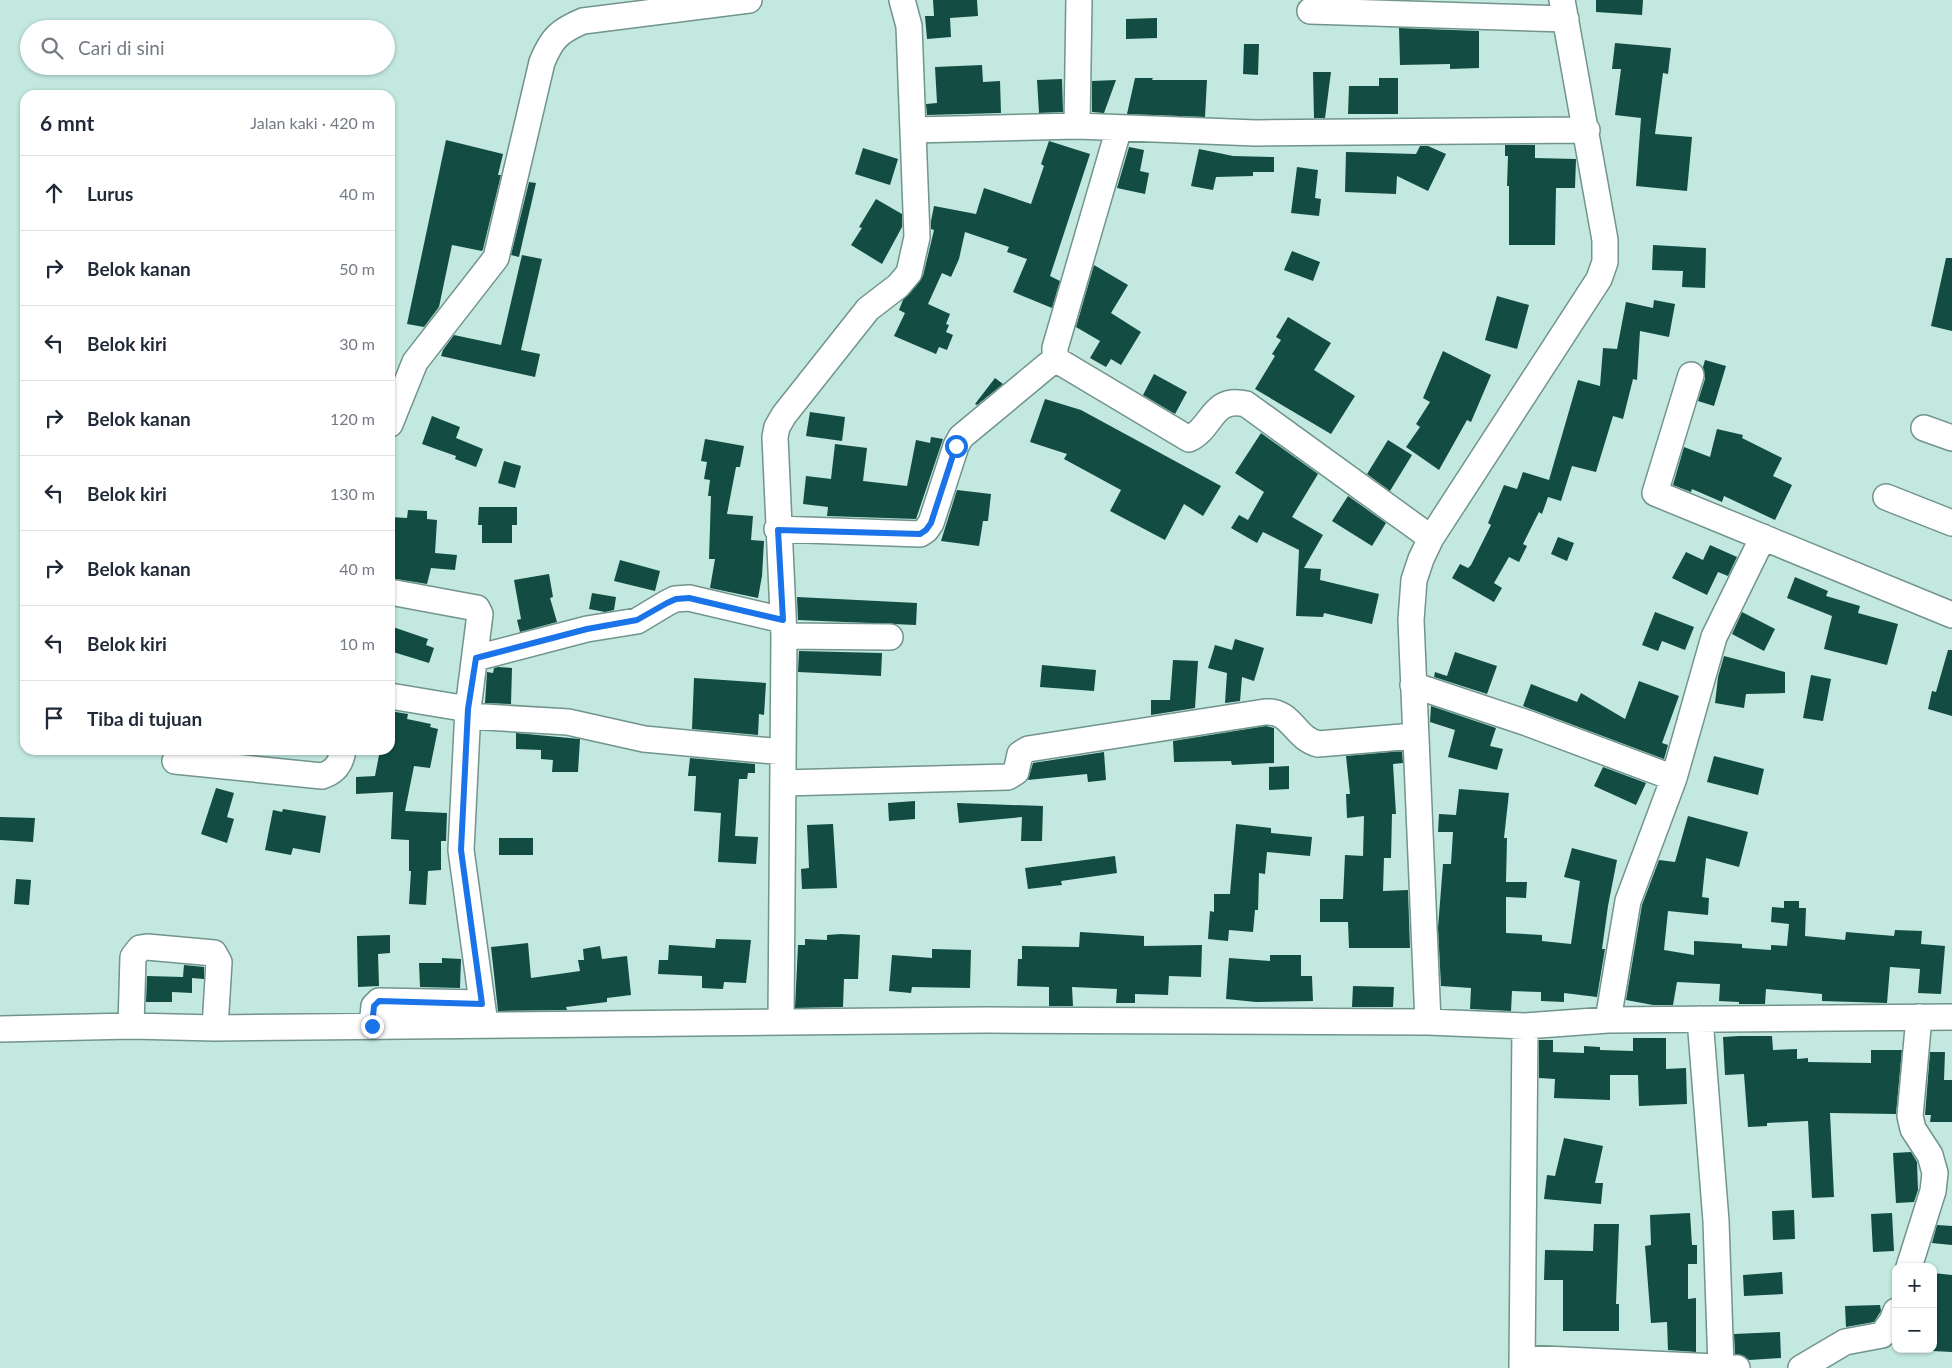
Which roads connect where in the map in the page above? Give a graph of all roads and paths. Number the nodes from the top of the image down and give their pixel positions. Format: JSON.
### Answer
{"nodes":[{"id":1,"x":749,"y":0,"type":"edge"},
{"id":2,"x":902,"y":0,"type":"edge"},
{"id":3,"x":1079,"y":0,"type":"edge"},
{"id":4,"x":1564,"y":10,"type":"edge"},
{"id":5,"x":1310,"y":11,"type":"dead end"},
{"id":6,"x":1077,"y":126,"type":"junction"},
{"id":7,"x":1119,"y":128,"type":"junction"},
{"id":8,"x":913,"y":130,"type":"junction"},
{"id":9,"x":1587,"y":130,"type":"junction"},
{"id":10,"x":1055,"y":359,"type":"junction"},
{"id":11,"x":1691,"y":375,"type":"dead end"},
{"id":12,"x":395,"y":412,"type":"edge"},
{"id":13,"x":1924,"y":428,"type":"dead end"},
{"id":14,"x":1952,"y":438,"type":"edge"},
{"id":15,"x":1886,"y":497,"type":"dead end"},
{"id":16,"x":1952,"y":523,"type":"edge"},
{"id":17,"x":778,"y":530,"type":"junction"},
{"id":18,"x":1763,"y":537,"type":"junction"},
{"id":19,"x":1431,"y":538,"type":"junction"},
{"id":20,"x":395,"y":593,"type":"edge"},
{"id":21,"x":1952,"y":615,"type":"edge"},
{"id":22,"x":783,"y":628,"type":"junction"},
{"id":23,"x":890,"y":637,"type":"dead end"},
{"id":24,"x":476,"y":658,"type":"junction"},
{"id":25,"x":1413,"y":685,"type":"junction"},
{"id":26,"x":395,"y":697,"type":"edge"},
{"id":27,"x":468,"y":712,"type":"junction"},
{"id":28,"x":1414,"y":736,"type":"junction"},
{"id":29,"x":783,"y":752,"type":"junction"},
{"id":30,"x":341,"y":755,"type":"edge"},
{"id":31,"x":175,"y":761,"type":"dead end"},
{"id":32,"x":1674,"y":778,"type":"junction"},
{"id":33,"x":783,"y":782,"type":"junction"},
{"id":34,"x":483,"y":1014,"type":"junction"},
{"id":35,"x":1919,"y":1017,"type":"junction"},
{"id":36,"x":1952,"y":1017,"type":"edge"},
{"id":37,"x":1700,"y":1019,"type":"junction"},
{"id":38,"x":1608,"y":1020,"type":"junction"},
{"id":39,"x":782,"y":1021,"type":"junction"},
{"id":40,"x":1428,"y":1022,"type":"junction"},
{"id":41,"x":131,"y":1026,"type":"junction"},
{"id":42,"x":1525,"y":1026,"type":"junction"},
{"id":43,"x":216,"y":1028,"type":"junction"},
{"id":44,"x":0,"y":1029,"type":"edge"},
{"id":45,"x":1910,"y":1263,"type":"edge"},
{"id":46,"x":1892,"y":1321,"type":"edge"},
{"id":47,"x":1522,"y":1363,"type":"edge"},
{"id":48,"x":1721,"y":1367,"type":"edge"},
{"id":49,"x":1737,"y":1368,"type":"edge"},
{"id":50,"x":1801,"y":1368,"type":"edge"}],
"edges":[{"from":1,"to":12,"type":"street"},
{"from":2,"to":8,"type":"street"},
{"from":3,"to":6,"type":"street"},
{"from":4,"to":5,"type":"street"},
{"from":4,"to":9,"type":"street"},
{"from":6,"to":7,"type":"street"},
{"from":6,"to":8,"type":"street"},
{"from":7,"to":9,"type":"street"},
{"from":7,"to":10,"type":"street"},
{"from":8,"to":17,"type":"street"},
{"from":9,"to":19,"type":"street"},
{"from":10,"to":17,"type":"street"},
{"from":10,"to":19,"type":"street"},
{"from":11,"to":18,"type":"street"},
{"from":13,"to":14,"type":"street"},
{"from":15,"to":16,"type":"street"},
{"from":17,"to":22,"type":"street"},
{"from":18,"to":21,"type":"street"},
{"from":18,"to":32,"type":"street"},
{"from":19,"to":25,"type":"street"},
{"from":20,"to":24,"type":"street"},
{"from":22,"to":23,"type":"street"},
{"from":22,"to":24,"type":"street"},
{"from":22,"to":29,"type":"street"},
{"from":24,"to":27,"type":"street"},
{"from":25,"to":28,"type":"street"},
{"from":25,"to":32,"type":"street"},
{"from":26,"to":27,"type":"street"},
{"from":27,"to":29,"type":"street"},
{"from":27,"to":34,"type":"street"},
{"from":28,"to":33,"type":"street"},
{"from":28,"to":40,"type":"street"},
{"from":29,"to":33,"type":"street"},
{"from":30,"to":31,"type":"street"},
{"from":32,"to":38,"type":"street"},
{"from":33,"to":39,"type":"street"},
{"from":34,"to":39,"type":"street"},
{"from":34,"to":43,"type":"street"},
{"from":35,"to":36,"type":"street"},
{"from":35,"to":37,"type":"street"},
{"from":35,"to":45,"type":"street"},
{"from":37,"to":38,"type":"street"},
{"from":37,"to":48,"type":"street"},
{"from":38,"to":42,"type":"street"},
{"from":39,"to":40,"type":"street"},
{"from":40,"to":42,"type":"street"},
{"from":41,"to":43,"type":"street"},
{"from":41,"to":43,"type":"street"},
{"from":41,"to":44,"type":"street"},
{"from":42,"to":47,"type":"street"},
{"from":46,"to":50,"type":"street"},
{"from":47,"to":48,"type":"street"},
{"from":48,"to":49,"type":"street"}]}
